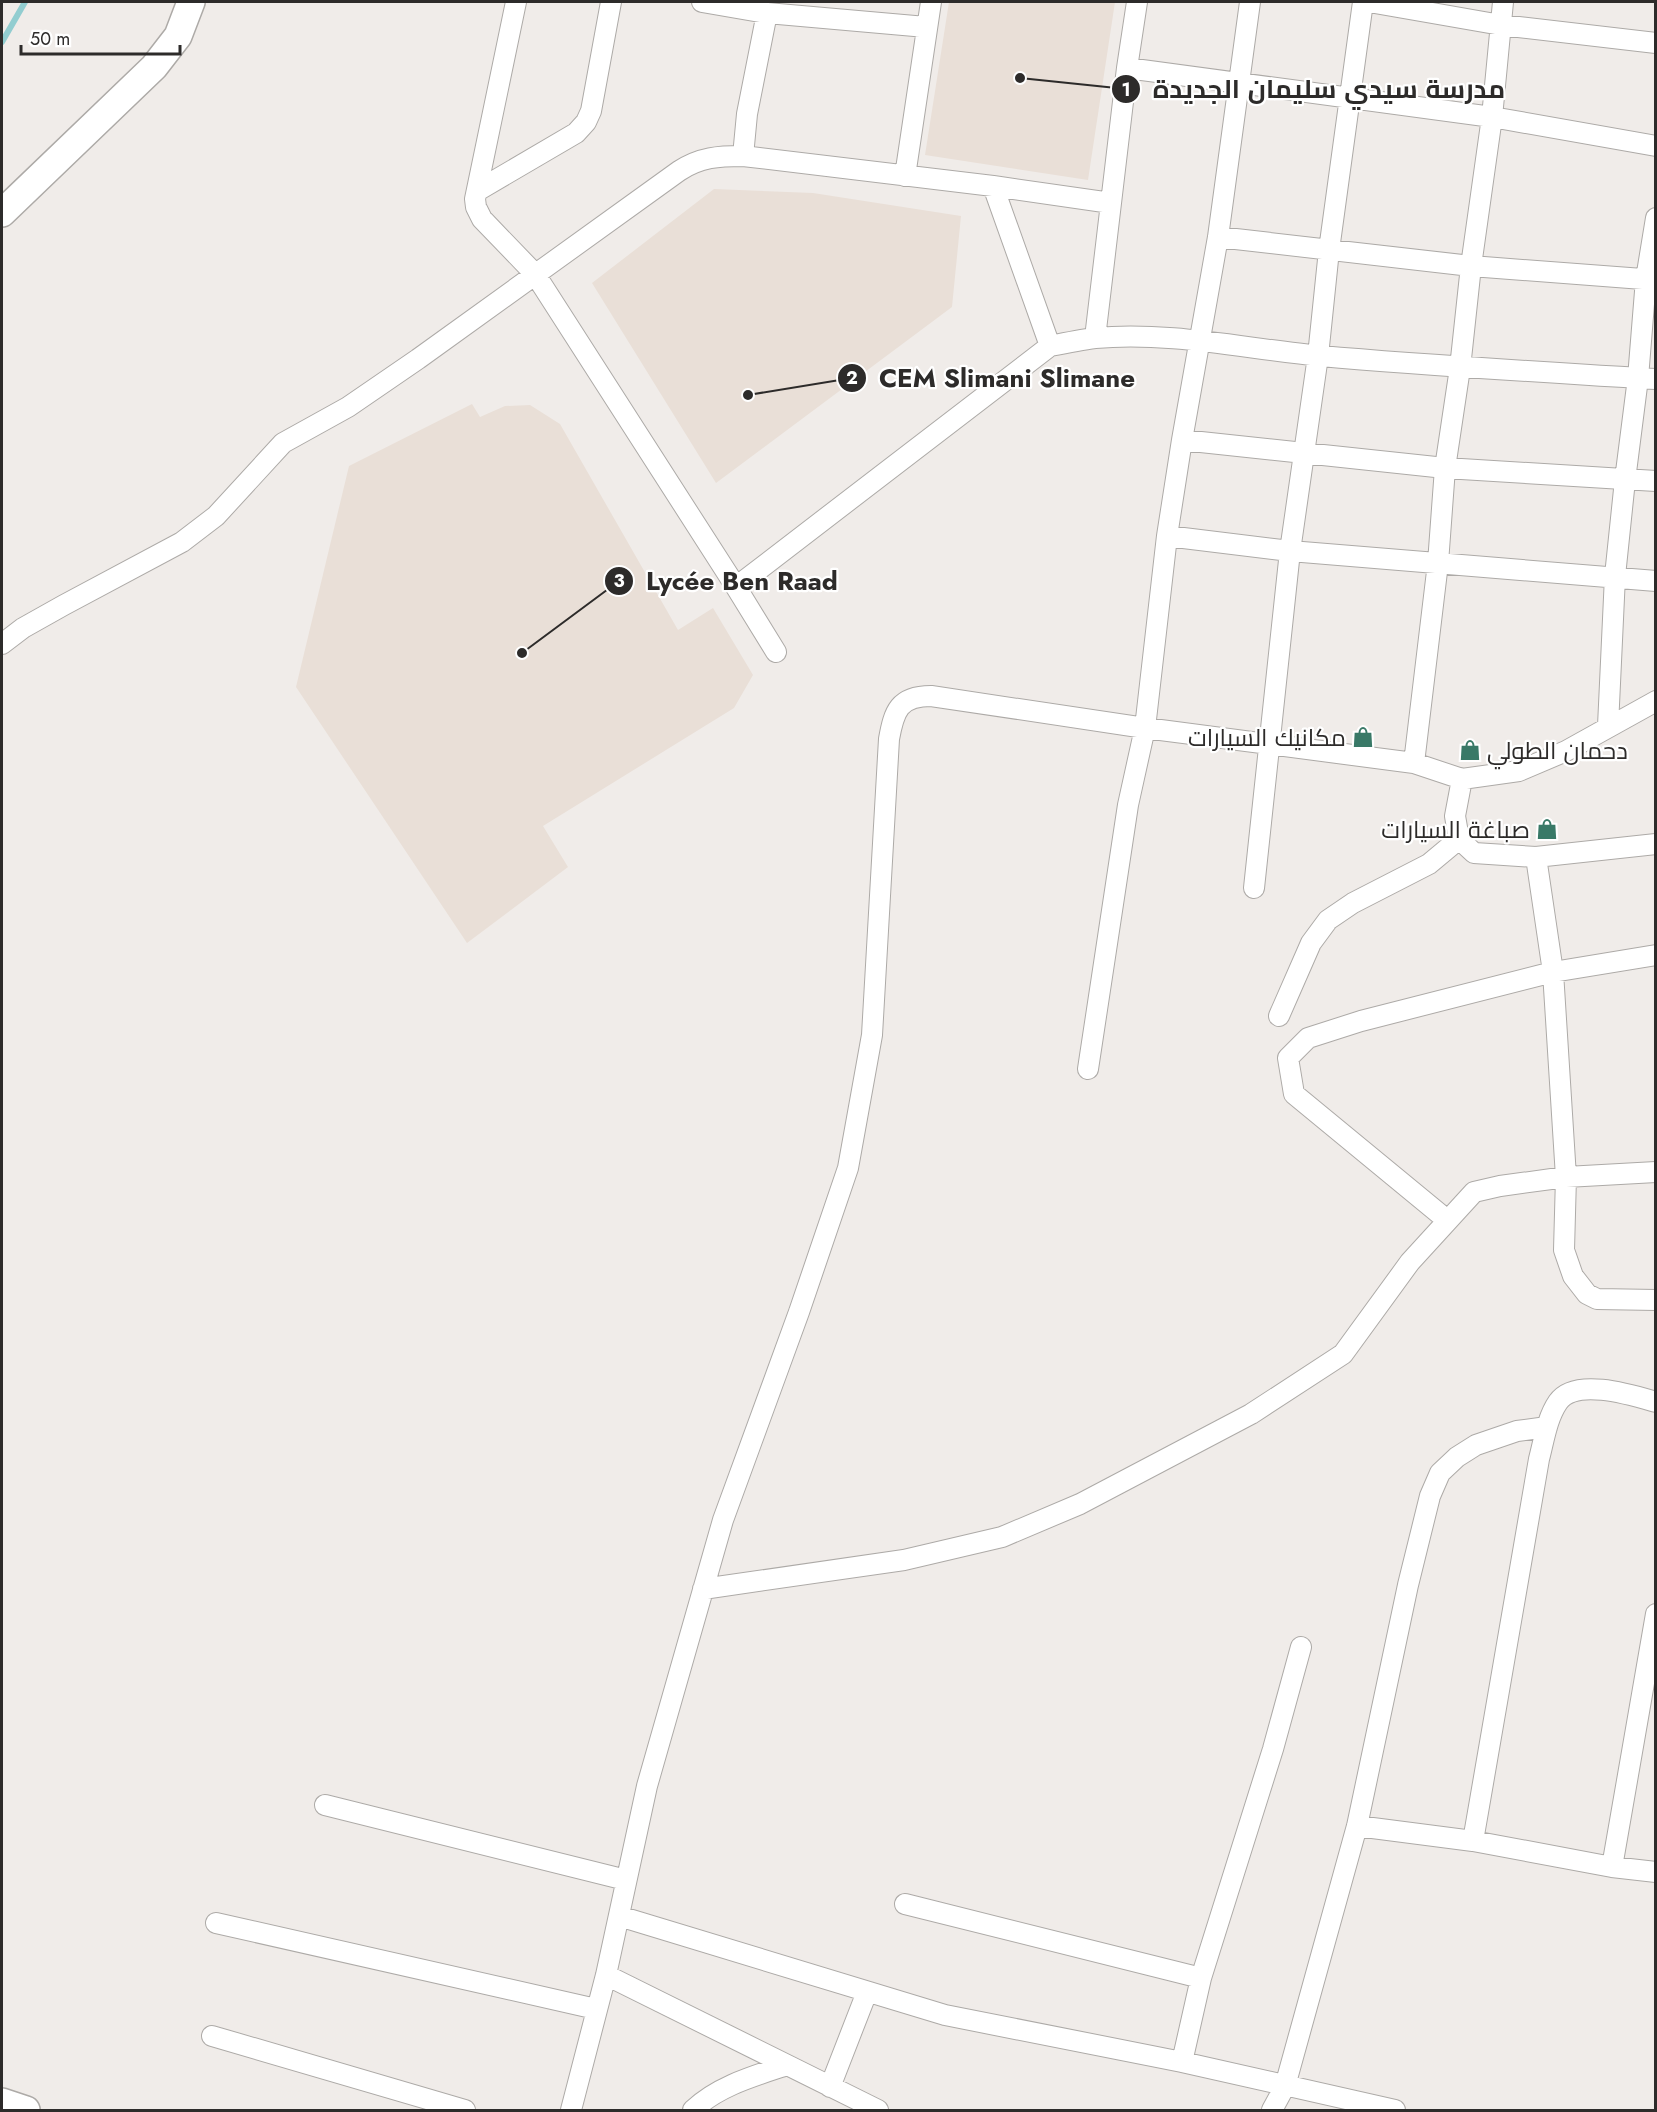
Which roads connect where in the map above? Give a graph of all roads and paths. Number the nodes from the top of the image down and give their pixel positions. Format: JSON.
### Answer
{"nodes":[{"id":1,"x":191,"y":2,"type":"edge"},
{"id":2,"x":516,"y":2,"type":"edge"},
{"id":3,"x":611,"y":2,"type":"edge"},
{"id":4,"x":702,"y":2,"type":"edge"},
{"id":5,"x":931,"y":2,"type":"edge"},
{"id":6,"x":1137,"y":2,"type":"edge"},
{"id":7,"x":1250,"y":2,"type":"edge"},
{"id":8,"x":1363,"y":2,"type":"edge"},
{"id":9,"x":1369,"y":2,"type":"edge"},
{"id":10,"x":1503,"y":2,"type":"edge"},
{"id":11,"x":767,"y":13,"type":"junction"},
{"id":12,"x":1501,"y":25,"type":"junction"},
{"id":13,"x":926,"y":27,"type":"junction"},
{"id":14,"x":1656,"y":43,"type":"edge"},
{"id":15,"x":1127,"y":68,"type":"junction"},
{"id":16,"x":1238,"y":81,"type":"junction"},
{"id":17,"x":1351,"y":99,"type":"junction"},
{"id":18,"x":1492,"y":117,"type":"junction"},
{"id":19,"x":1656,"y":146,"type":"edge"},
{"id":20,"x":743,"y":156,"type":"junction"},
{"id":21,"x":905,"y":176,"type":"junction"},
{"id":22,"x":993,"y":186,"type":"junction"},
{"id":23,"x":477,"y":191,"type":"junction"},
{"id":24,"x":1111,"y":203,"type":"junction"},
{"id":25,"x":2,"y":213,"type":"edge"},
{"id":26,"x":1656,"y":218,"type":"edge"},
{"id":27,"x":1218,"y":237,"type":"junction"},
{"id":28,"x":1329,"y":250,"type":"junction"},
{"id":29,"x":1471,"y":266,"type":"junction"},
{"id":30,"x":535,"y":274,"type":"junction"},
{"id":31,"x":1651,"y":280,"type":"edge"},
{"id":32,"x":1095,"y":338,"type":"junction"},
{"id":33,"x":1200,"y":341,"type":"junction"},
{"id":34,"x":1050,"y":346,"type":"junction"},
{"id":35,"x":1318,"y":356,"type":"junction"},
{"id":36,"x":1460,"y":368,"type":"junction"},
{"id":37,"x":1647,"y":378,"type":"edge"},
{"id":38,"x":1182,"y":440,"type":"junction"},
{"id":39,"x":1303,"y":453,"type":"junction"},
{"id":40,"x":1445,"y":468,"type":"junction"},
{"id":41,"x":1625,"y":480,"type":"junction"},
{"id":42,"x":1656,"y":481,"type":"edge"},
{"id":43,"x":1167,"y":536,"type":"junction"},
{"id":44,"x":1290,"y":551,"type":"junction"},
{"id":45,"x":1438,"y":564,"type":"junction"},
{"id":46,"x":1615,"y":576,"type":"junction"},
{"id":47,"x":1656,"y":580,"type":"edge"},
{"id":48,"x":736,"y":587,"type":"junction"},
{"id":49,"x":2,"y":644,"type":"edge"},
{"id":50,"x":776,"y":652,"type":"dead end"},
{"id":51,"x":1656,"y":701,"type":"edge"},
{"id":52,"x":1608,"y":726,"type":"junction"},
{"id":53,"x":1145,"y":728,"type":"junction"},
{"id":54,"x":1269,"y":743,"type":"junction"},
{"id":55,"x":1414,"y":764,"type":"junction"},
{"id":56,"x":1462,"y":779,"type":"junction"},
{"id":57,"x":1459,"y":839,"type":"junction"},
{"id":58,"x":1656,"y":844,"type":"edge"},
{"id":59,"x":1536,"y":857,"type":"junction"},
{"id":60,"x":1254,"y":888,"type":"dead end"},
{"id":61,"x":1656,"y":955,"type":"edge"},
{"id":62,"x":1553,"y":972,"type":"junction"},
{"id":63,"x":1279,"y":1016,"type":"dead end"},
{"id":64,"x":1088,"y":1069,"type":"dead end"},
{"id":65,"x":1656,"y":1172,"type":"edge"},
{"id":66,"x":1566,"y":1177,"type":"junction"},
{"id":67,"x":1447,"y":1220,"type":"junction"},
{"id":68,"x":1656,"y":1300,"type":"edge"},
{"id":69,"x":1656,"y":1402,"type":"edge"},
{"id":70,"x":1547,"y":1427,"type":"junction"},
{"id":71,"x":703,"y":1589,"type":"junction"},
{"id":72,"x":1656,"y":1614,"type":"edge"},
{"id":73,"x":1301,"y":1647,"type":"dead end"},
{"id":74,"x":325,"y":1805,"type":"dead end"},
{"id":75,"x":1357,"y":1826,"type":"junction"},
{"id":76,"x":1473,"y":1841,"type":"junction"},
{"id":77,"x":1612,"y":1867,"type":"junction"},
{"id":78,"x":1656,"y":1872,"type":"edge"},
{"id":79,"x":626,"y":1880,"type":"junction"},
{"id":80,"x":905,"y":1904,"type":"dead end"},
{"id":81,"x":619,"y":1916,"type":"junction"},
{"id":82,"x":216,"y":1923,"type":"dead end"},
{"id":83,"x":606,"y":1975,"type":"junction"},
{"id":84,"x":1201,"y":1978,"type":"junction"},
{"id":85,"x":867,"y":1992,"type":"junction"},
{"id":86,"x":596,"y":2009,"type":"junction"},
{"id":87,"x":212,"y":2036,"type":"dead end"},
{"id":88,"x":1182,"y":2062,"type":"junction"},
{"id":89,"x":787,"y":2065,"type":"junction"},
{"id":90,"x":1285,"y":2086,"type":"junction"},
{"id":91,"x":830,"y":2087,"type":"junction"},
{"id":92,"x":2,"y":2102,"type":"edge"},
{"id":93,"x":26,"y":2110,"type":"edge"},
{"id":94,"x":465,"y":2110,"type":"edge"},
{"id":95,"x":571,"y":2110,"type":"edge"},
{"id":96,"x":693,"y":2110,"type":"edge"},
{"id":97,"x":878,"y":2110,"type":"edge"},
{"id":98,"x":1272,"y":2110,"type":"edge"},
{"id":99,"x":1395,"y":2110,"type":"edge"}],
"edges":[{"from":1,"to":25,"type":"main road"},
{"from":2,"to":23,"type":"street"},
{"from":3,"to":23,"type":"street"},
{"from":4,"to":11,"type":"street"},
{"from":5,"to":13,"type":"street"},
{"from":6,"to":15,"type":"street"},
{"from":7,"to":16,"type":"street"},
{"from":8,"to":17,"type":"street"},
{"from":9,"to":12,"type":"street"},
{"from":10,"to":12,"type":"street"},
{"from":11,"to":13,"type":"street"},
{"from":11,"to":20,"type":"street"},
{"from":12,"to":14,"type":"street"},
{"from":12,"to":18,"type":"street"},
{"from":13,"to":21,"type":"street"},
{"from":15,"to":16,"type":"street"},
{"from":15,"to":24,"type":"street"},
{"from":16,"to":17,"type":"street"},
{"from":16,"to":27,"type":"street"},
{"from":17,"to":18,"type":"street"},
{"from":17,"to":28,"type":"street"},
{"from":18,"to":19,"type":"street"},
{"from":18,"to":29,"type":"street"},
{"from":20,"to":21,"type":"street"},
{"from":20,"to":30,"type":"street"},
{"from":21,"to":22,"type":"street"},
{"from":22,"to":24,"type":"street"},
{"from":22,"to":34,"type":"street"},
{"from":23,"to":30,"type":"street"},
{"from":24,"to":32,"type":"street"},
{"from":26,"to":31,"type":"street"},
{"from":27,"to":28,"type":"street"},
{"from":27,"to":33,"type":"street"},
{"from":28,"to":29,"type":"street"},
{"from":28,"to":35,"type":"street"},
{"from":29,"to":31,"type":"street"},
{"from":29,"to":36,"type":"street"},
{"from":30,"to":48,"type":"street"},
{"from":30,"to":49,"type":"street"},
{"from":31,"to":37,"type":"street"},
{"from":32,"to":33,"type":"street"},
{"from":32,"to":34,"type":"street"},
{"from":33,"to":35,"type":"street"},
{"from":33,"to":38,"type":"street"},
{"from":34,"to":48,"type":"street"},
{"from":35,"to":36,"type":"street"},
{"from":35,"to":39,"type":"street"},
{"from":36,"to":37,"type":"street"},
{"from":36,"to":40,"type":"street"},
{"from":37,"to":41,"type":"street"},
{"from":38,"to":39,"type":"street"},
{"from":38,"to":43,"type":"street"},
{"from":39,"to":40,"type":"street"},
{"from":39,"to":44,"type":"street"},
{"from":40,"to":41,"type":"street"},
{"from":40,"to":45,"type":"street"},
{"from":41,"to":42,"type":"street"},
{"from":41,"to":46,"type":"street"},
{"from":43,"to":44,"type":"street"},
{"from":43,"to":53,"type":"street"},
{"from":44,"to":45,"type":"street"},
{"from":44,"to":54,"type":"street"},
{"from":45,"to":46,"type":"street"},
{"from":45,"to":55,"type":"street"},
{"from":46,"to":47,"type":"street"},
{"from":46,"to":52,"type":"street"},
{"from":48,"to":50,"type":"street"},
{"from":51,"to":52,"type":"street"},
{"from":52,"to":56,"type":"street"},
{"from":53,"to":54,"type":"street"},
{"from":53,"to":64,"type":"street"},
{"from":53,"to":71,"type":"street"},
{"from":54,"to":55,"type":"street"},
{"from":54,"to":60,"type":"street"},
{"from":55,"to":56,"type":"street"},
{"from":56,"to":57,"type":"street"},
{"from":57,"to":59,"type":"street"},
{"from":57,"to":63,"type":"street"},
{"from":58,"to":59,"type":"street"},
{"from":59,"to":62,"type":"street"},
{"from":61,"to":62,"type":"street"},
{"from":62,"to":66,"type":"street"},
{"from":62,"to":67,"type":"street"},
{"from":65,"to":66,"type":"street"},
{"from":66,"to":67,"type":"street"},
{"from":66,"to":68,"type":"street"},
{"from":67,"to":71,"type":"street"},
{"from":69,"to":70,"type":"street"},
{"from":70,"to":75,"type":"street"},
{"from":70,"to":76,"type":"street"},
{"from":71,"to":79,"type":"street"},
{"from":72,"to":77,"type":"street"},
{"from":73,"to":84,"type":"street"},
{"from":74,"to":79,"type":"street"},
{"from":75,"to":76,"type":"street"},
{"from":75,"to":90,"type":"street"},
{"from":76,"to":77,"type":"street"},
{"from":77,"to":78,"type":"street"},
{"from":79,"to":81,"type":"street"},
{"from":80,"to":84,"type":"street"},
{"from":81,"to":83,"type":"street"},
{"from":81,"to":85,"type":"street"},
{"from":82,"to":86,"type":"street"},
{"from":83,"to":86,"type":"street"},
{"from":83,"to":89,"type":"street"},
{"from":84,"to":88,"type":"street"},
{"from":85,"to":88,"type":"street"},
{"from":85,"to":91,"type":"street"},
{"from":86,"to":95,"type":"street"},
{"from":87,"to":94,"type":"street"},
{"from":88,"to":90,"type":"street"},
{"from":89,"to":91,"type":"street"},
{"from":89,"to":96,"type":"street"},
{"from":90,"to":98,"type":"street"},
{"from":90,"to":99,"type":"street"},
{"from":91,"to":97,"type":"street"},
{"from":92,"to":93,"type":"main road"}]}
